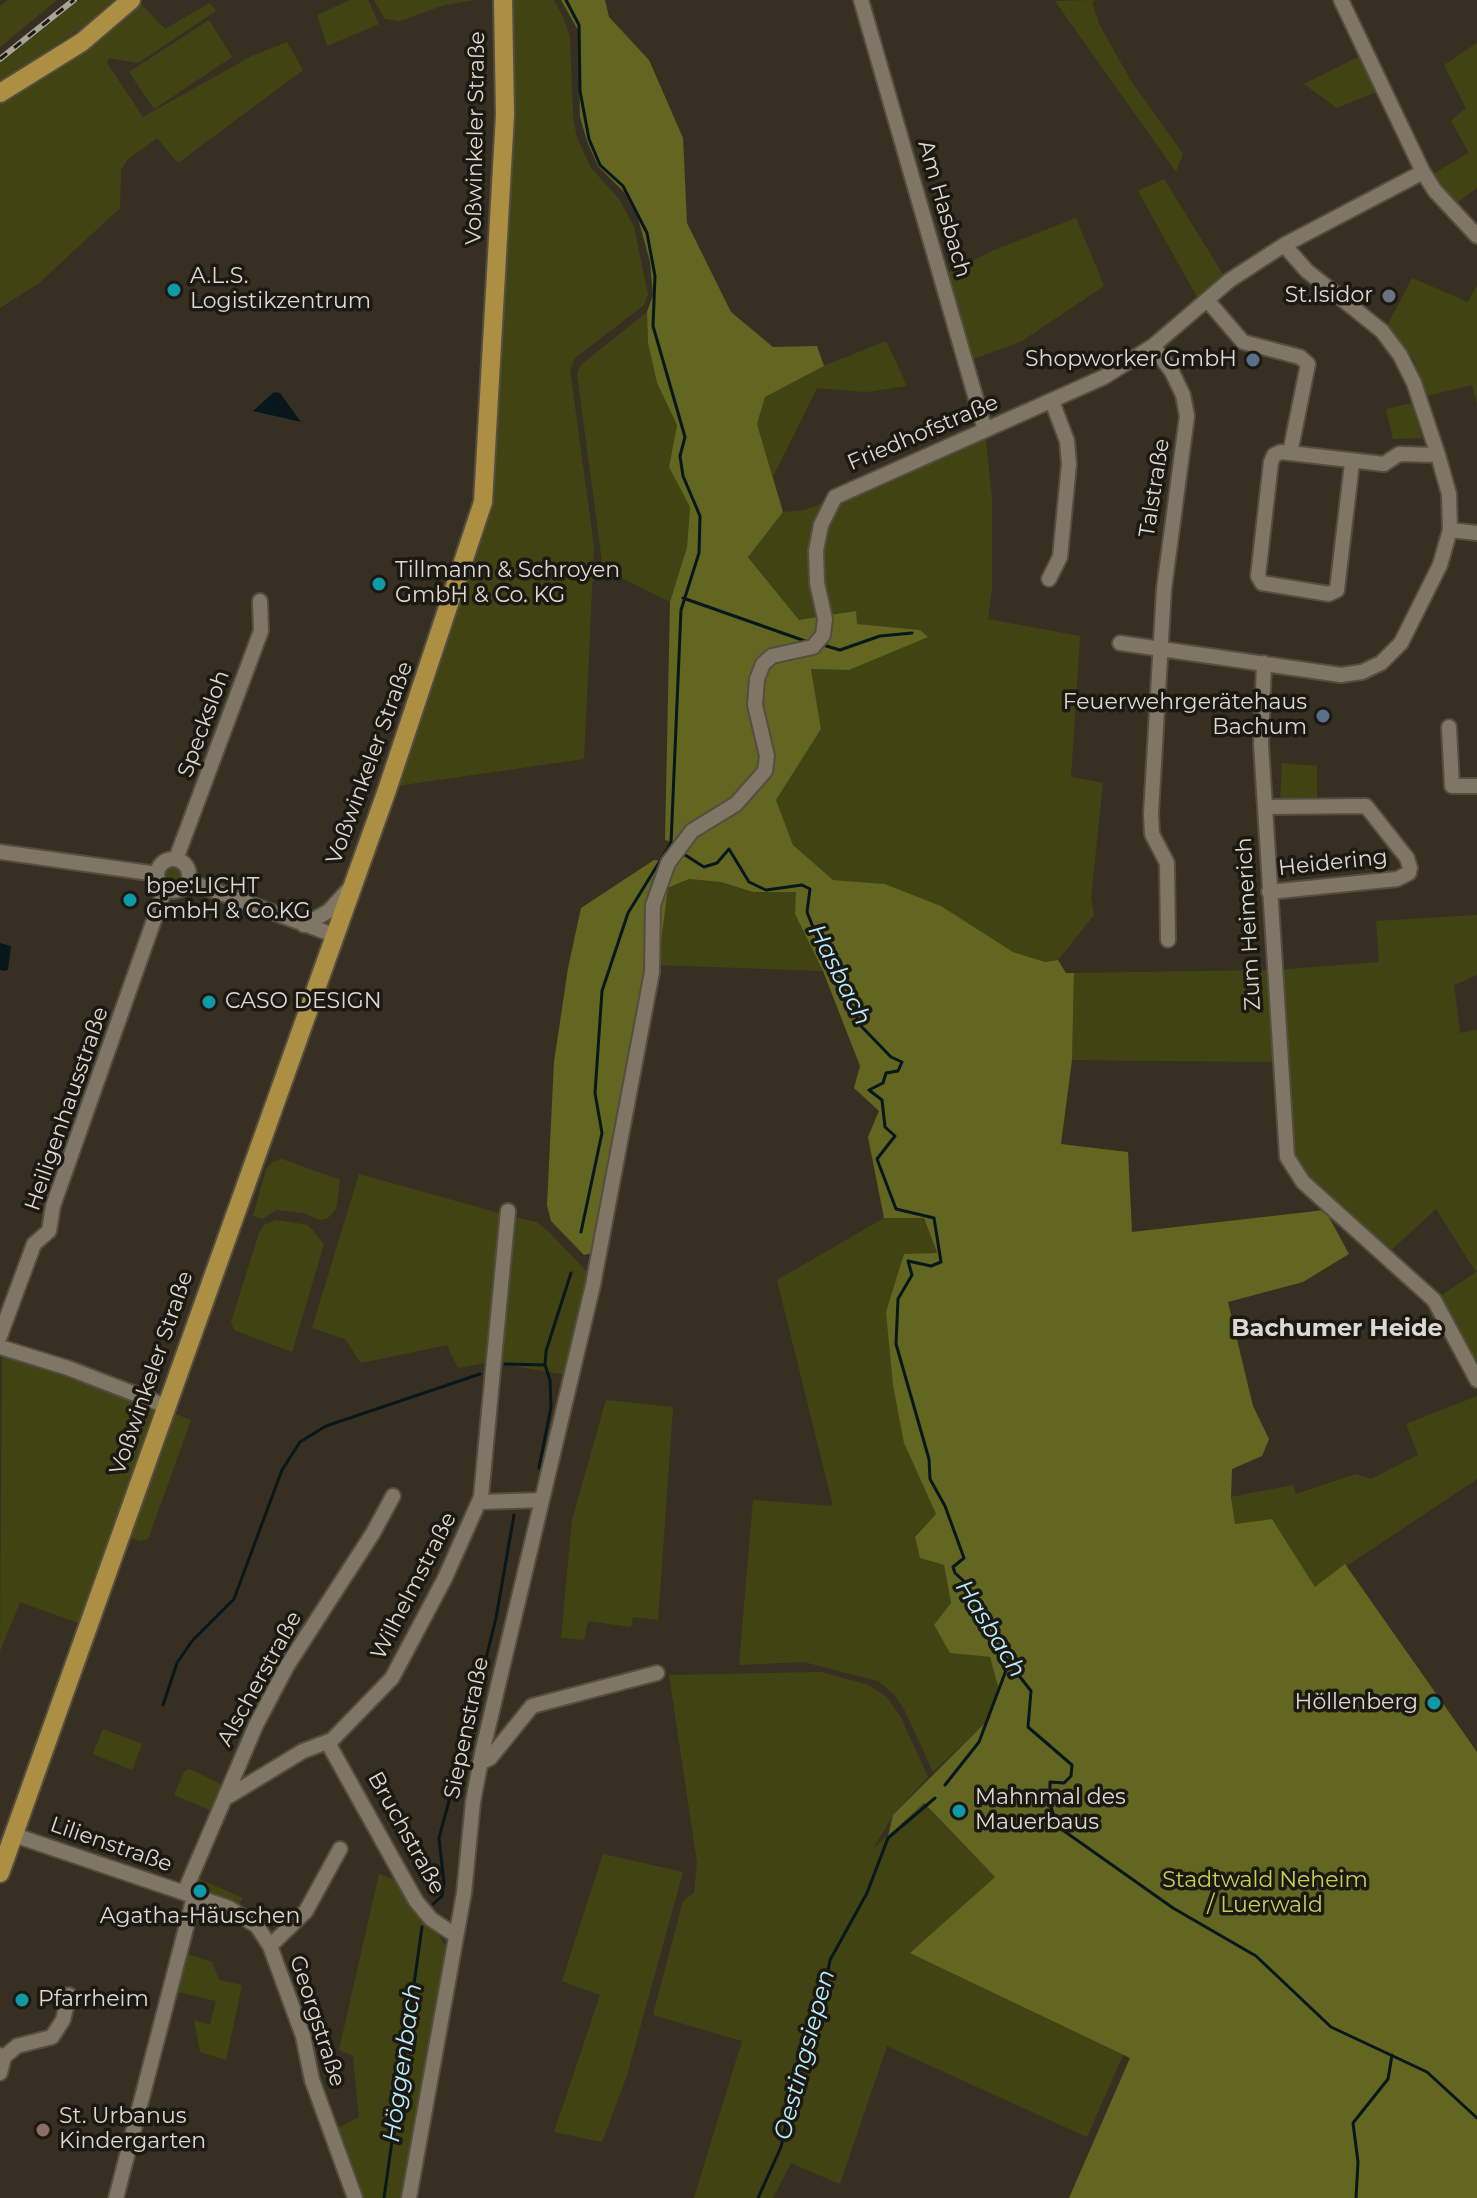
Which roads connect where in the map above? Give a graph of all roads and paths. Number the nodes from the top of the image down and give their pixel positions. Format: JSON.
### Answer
{"nodes":[{"id":1,"x":131,"y":0,"type":"edge"},
{"id":2,"x":503,"y":0,"type":"edge"},
{"id":3,"x":861,"y":0,"type":"edge"},
{"id":4,"x":1341,"y":0,"type":"edge"},
{"id":5,"x":0,"y":93,"type":"edge"},
{"id":6,"x":1423,"y":172,"type":"junction"},
{"id":7,"x":1477,"y":236,"type":"edge"},
{"id":8,"x":1284,"y":245,"type":"junction"},
{"id":9,"x":1207,"y":300,"type":"junction"},
{"id":10,"x":1153,"y":346,"type":"junction"},
{"id":11,"x":1052,"y":401,"type":"junction"},
{"id":12,"x":985,"y":430,"type":"junction"},
{"id":13,"x":1290,"y":453,"type":"junction"},
{"id":14,"x":1438,"y":455,"type":"junction"},
{"id":15,"x":1352,"y":463,"type":"junction"},
{"id":16,"x":1450,"y":530,"type":"junction"},
{"id":17,"x":1477,"y":533,"type":"edge"},
{"id":18,"x":1049,"y":579,"type":"dead end"},
{"id":19,"x":260,"y":601,"type":"dead end"},
{"id":20,"x":1120,"y":643,"type":"dead end"},
{"id":21,"x":1162,"y":647,"type":"junction"},
{"id":22,"x":1264,"y":663,"type":"junction"},
{"id":23,"x":1449,"y":727,"type":"dead end"},
{"id":24,"x":1477,"y":786,"type":"edge"},
{"id":25,"x":1265,"y":807,"type":"junction"},
{"id":26,"x":677,"y":849,"type":"joint"},
{"id":27,"x":0,"y":852,"type":"edge"},
{"id":28,"x":176,"y":859,"type":"junction"},
{"id":29,"x":157,"y":874,"type":"junction"},
{"id":30,"x":188,"y":881,"type":"junction"},
{"id":31,"x":351,"y":887,"type":"junction"},
{"id":32,"x":165,"y":889,"type":"junction"},
{"id":33,"x":1269,"y":892,"type":"junction"},
{"id":34,"x":304,"y":925,"type":"junction"},
{"id":35,"x":334,"y":935,"type":"junction"},
{"id":36,"x":1168,"y":940,"type":"dead end"},
{"id":37,"x":508,"y":1211,"type":"dead end"},
{"id":38,"x":0,"y":1336,"type":"edge"},
{"id":39,"x":0,"y":1347,"type":"edge"},
{"id":40,"x":1477,"y":1380,"type":"edge"},
{"id":41,"x":166,"y":1406,"type":"junction"},
{"id":42,"x":393,"y":1496,"type":"dead end"},
{"id":43,"x":542,"y":1500,"type":"junction"},
{"id":44,"x":480,"y":1502,"type":"junction"},
{"id":45,"x":657,"y":1673,"type":"dead end"},
{"id":46,"x":328,"y":1743,"type":"junction"},
{"id":47,"x":480,"y":1763,"type":"junction"},
{"id":48,"x":229,"y":1796,"type":"junction"},
{"id":49,"x":7,"y":1845,"type":"edge"},
{"id":50,"x":340,"y":1849,"type":"dead end"},
{"id":51,"x":0,"y":1873,"type":"edge"},
{"id":52,"x":189,"y":1895,"type":"junction"},
{"id":53,"x":455,"y":1935,"type":"junction"},
{"id":54,"x":270,"y":1946,"type":"junction"},
{"id":55,"x":69,"y":1995,"type":"dead end"},
{"id":56,"x":2,"y":2056,"type":"edge"},
{"id":57,"x":0,"y":2073,"type":"edge"},
{"id":58,"x":116,"y":2198,"type":"edge"},
{"id":59,"x":355,"y":2198,"type":"edge"},
{"id":60,"x":409,"y":2198,"type":"edge"}],
"edges":[{"from":1,"to":5,"type":"main road"},
{"from":2,"to":31,"type":"main road","name":"Voßwinkeler Straße"},
{"from":3,"to":12,"type":"street","name":"Am Hasbach"},
{"from":4,"to":6,"type":"street"},
{"from":6,"to":7,"type":"street"},
{"from":6,"to":8,"type":"street","name":"Friedhofstraße"},
{"from":8,"to":9,"type":"street","name":"Friedhofstraße"},
{"from":8,"to":14,"type":"street"},
{"from":9,"to":10,"type":"street","name":"Friedhofstraße"},
{"from":9,"to":13,"type":"street"},
{"from":10,"to":11,"type":"street","name":"Friedhofstraße"},
{"from":10,"to":21,"type":"street","name":"Talstraße"},
{"from":11,"to":12,"type":"street","name":"Friedhofstraße"},
{"from":11,"to":18,"type":"street"},
{"from":12,"to":26,"type":"street","name":"Friedhofstraße"},
{"from":13,"to":15,"type":"street"},
{"from":13,"to":15,"type":"street"},
{"from":14,"to":15,"type":"street"},
{"from":14,"to":16,"type":"street"},
{"from":16,"to":17,"type":"street"},
{"from":16,"to":22,"type":"street"},
{"from":19,"to":28,"type":"street","name":"Specksloh"},
{"from":20,"to":21,"type":"street"},
{"from":21,"to":22,"type":"street"},
{"from":21,"to":36,"type":"street","name":"Talstraße"},
{"from":22,"to":25,"type":"street","name":"Zum Heimerich"},
{"from":23,"to":24,"type":"street"},
{"from":25,"to":33,"type":"street","name":"Zum Heimerich"},
{"from":25,"to":33,"type":"street","name":"Heidering"},
{"from":26,"to":43,"type":"street","name":"Siepenstraße"},
{"from":27,"to":29,"type":"street"},
{"from":28,"to":29,"type":"street"},
{"from":28,"to":30,"type":"street"},
{"from":29,"to":32,"type":"street"},
{"from":30,"to":32,"type":"street"},
{"from":30,"to":34,"type":"street"},
{"from":31,"to":34,"type":"street"},
{"from":31,"to":35,"type":"main road","name":"Voßwinkeler Straße"},
{"from":32,"to":38,"type":"street","name":"Heiligenhausstraße"},
{"from":33,"to":40,"type":"street","name":"Zum Heimerich"},
{"from":34,"to":35,"type":"street"},
{"from":35,"to":41,"type":"main road","name":"Voßwinkeler Straße"},
{"from":37,"to":44,"type":"street","name":"Wilhelmstraße"},
{"from":39,"to":41,"type":"street"},
{"from":41,"to":49,"type":"main road","name":"Voßwinkeler Straße"},
{"from":42,"to":48,"type":"street","name":"Alscherstraße"},
{"from":43,"to":44,"type":"street","name":"Wilhelmstraße"},
{"from":43,"to":47,"type":"street","name":"Siepenstraße"},
{"from":44,"to":46,"type":"street","name":"Wilhelmstraße"},
{"from":45,"to":47,"type":"street"},
{"from":46,"to":48,"type":"street","name":"Wilhelmstraße"},
{"from":46,"to":53,"type":"street","name":"Bruchstraße"},
{"from":47,"to":53,"type":"street","name":"Siepenstraße"},
{"from":48,"to":52,"type":"street","name":"Alscherstraße"},
{"from":49,"to":51,"type":"main road","name":"Voßwinkeler Straße"},
{"from":49,"to":52,"type":"street","name":"Lilienstraße"},
{"from":50,"to":54,"type":"street"},
{"from":52,"to":54,"type":"street","name":"Georgstraße"},
{"from":52,"to":58,"type":"street","name":"Alscherstraße"},
{"from":53,"to":60,"type":"street","name":"Siepenstraße"},
{"from":54,"to":59,"type":"street","name":"Georgstraße"},
{"from":55,"to":56,"type":"street"},
{"from":56,"to":57,"type":"street"}]}
